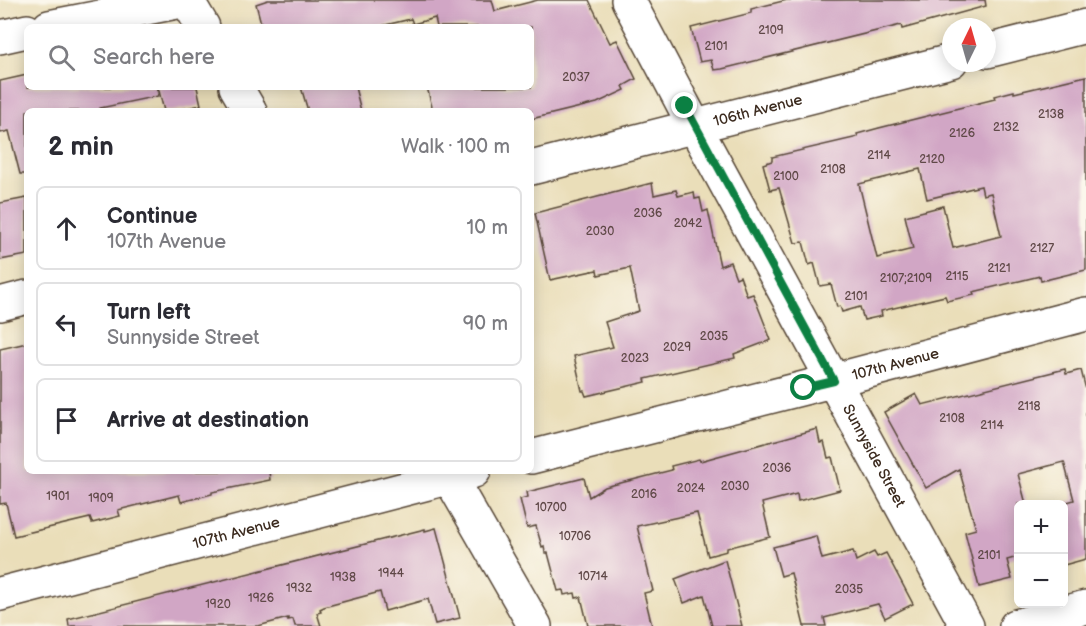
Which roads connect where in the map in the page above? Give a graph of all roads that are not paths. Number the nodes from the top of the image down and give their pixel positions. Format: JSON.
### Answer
{"nodes":[{"id":1,"x":187,"y":0,"type":"edge"},
{"id":2,"x":628,"y":0,"type":"edge"},
{"id":3,"x":64,"y":24,"type":"edge"},
{"id":4,"x":201,"y":24,"type":"edge"},
{"id":5,"x":1086,"y":26,"type":"edge"},
{"id":6,"x":24,"y":32,"type":"edge"},
{"id":7,"x":0,"y":37,"type":"edge"},
{"id":8,"x":996,"y":49,"type":"edge"},
{"id":9,"x":942,"y":63,"type":"edge"},
{"id":10,"x":238,"y":90,"type":"edge"},
{"id":11,"x":248,"y":108,"type":"edge"},
{"id":12,"x":695,"y":128,"type":"junction"},
{"id":13,"x":534,"y":167,"type":"edge"},
{"id":14,"x":24,"y":298,"type":"edge"},
{"id":15,"x":0,"y":304,"type":"edge"},
{"id":16,"x":1086,"y":314,"type":"edge"},
{"id":17,"x":834,"y":381,"type":"junction"},
{"id":18,"x":534,"y":456,"type":"edge"},
{"id":19,"x":452,"y":474,"type":"edge"},
{"id":20,"x":457,"y":474,"type":"edge"},
{"id":21,"x":0,"y":594,"type":"edge"},
{"id":22,"x":1086,"y":608,"type":"edge"},
{"id":23,"x":535,"y":626,"type":"edge"},
{"id":24,"x":967,"y":626,"type":"edge"},
{"id":25,"x":1016,"y":626,"type":"edge"}],
"edges":[{"from":1,"to":3,"type":"street"},
{"from":1,"to":4,"type":"street"},
{"from":2,"to":12,"type":"street","name":"Sunnyside Street"},
{"from":5,"to":8,"type":"street"},
{"from":6,"to":7,"type":"street"},
{"from":9,"to":12,"type":"street","name":"106th Avenue"},
{"from":10,"to":11,"type":"street"},
{"from":12,"to":13,"type":"street","name":"106th Avenue"},
{"from":12,"to":17,"type":"street","name":"Sunnyside Street"},
{"from":14,"to":15,"type":"street"},
{"from":16,"to":17,"type":"street","name":"107th Avenue"},
{"from":17,"to":18,"type":"street","name":"107th Avenue"},
{"from":17,"to":24,"type":"street","name":"Sunnyside Street"},
{"from":19,"to":21,"type":"street","name":"107th Avenue"},
{"from":20,"to":23,"type":"street"},
{"from":22,"to":25,"type":"street"}]}
